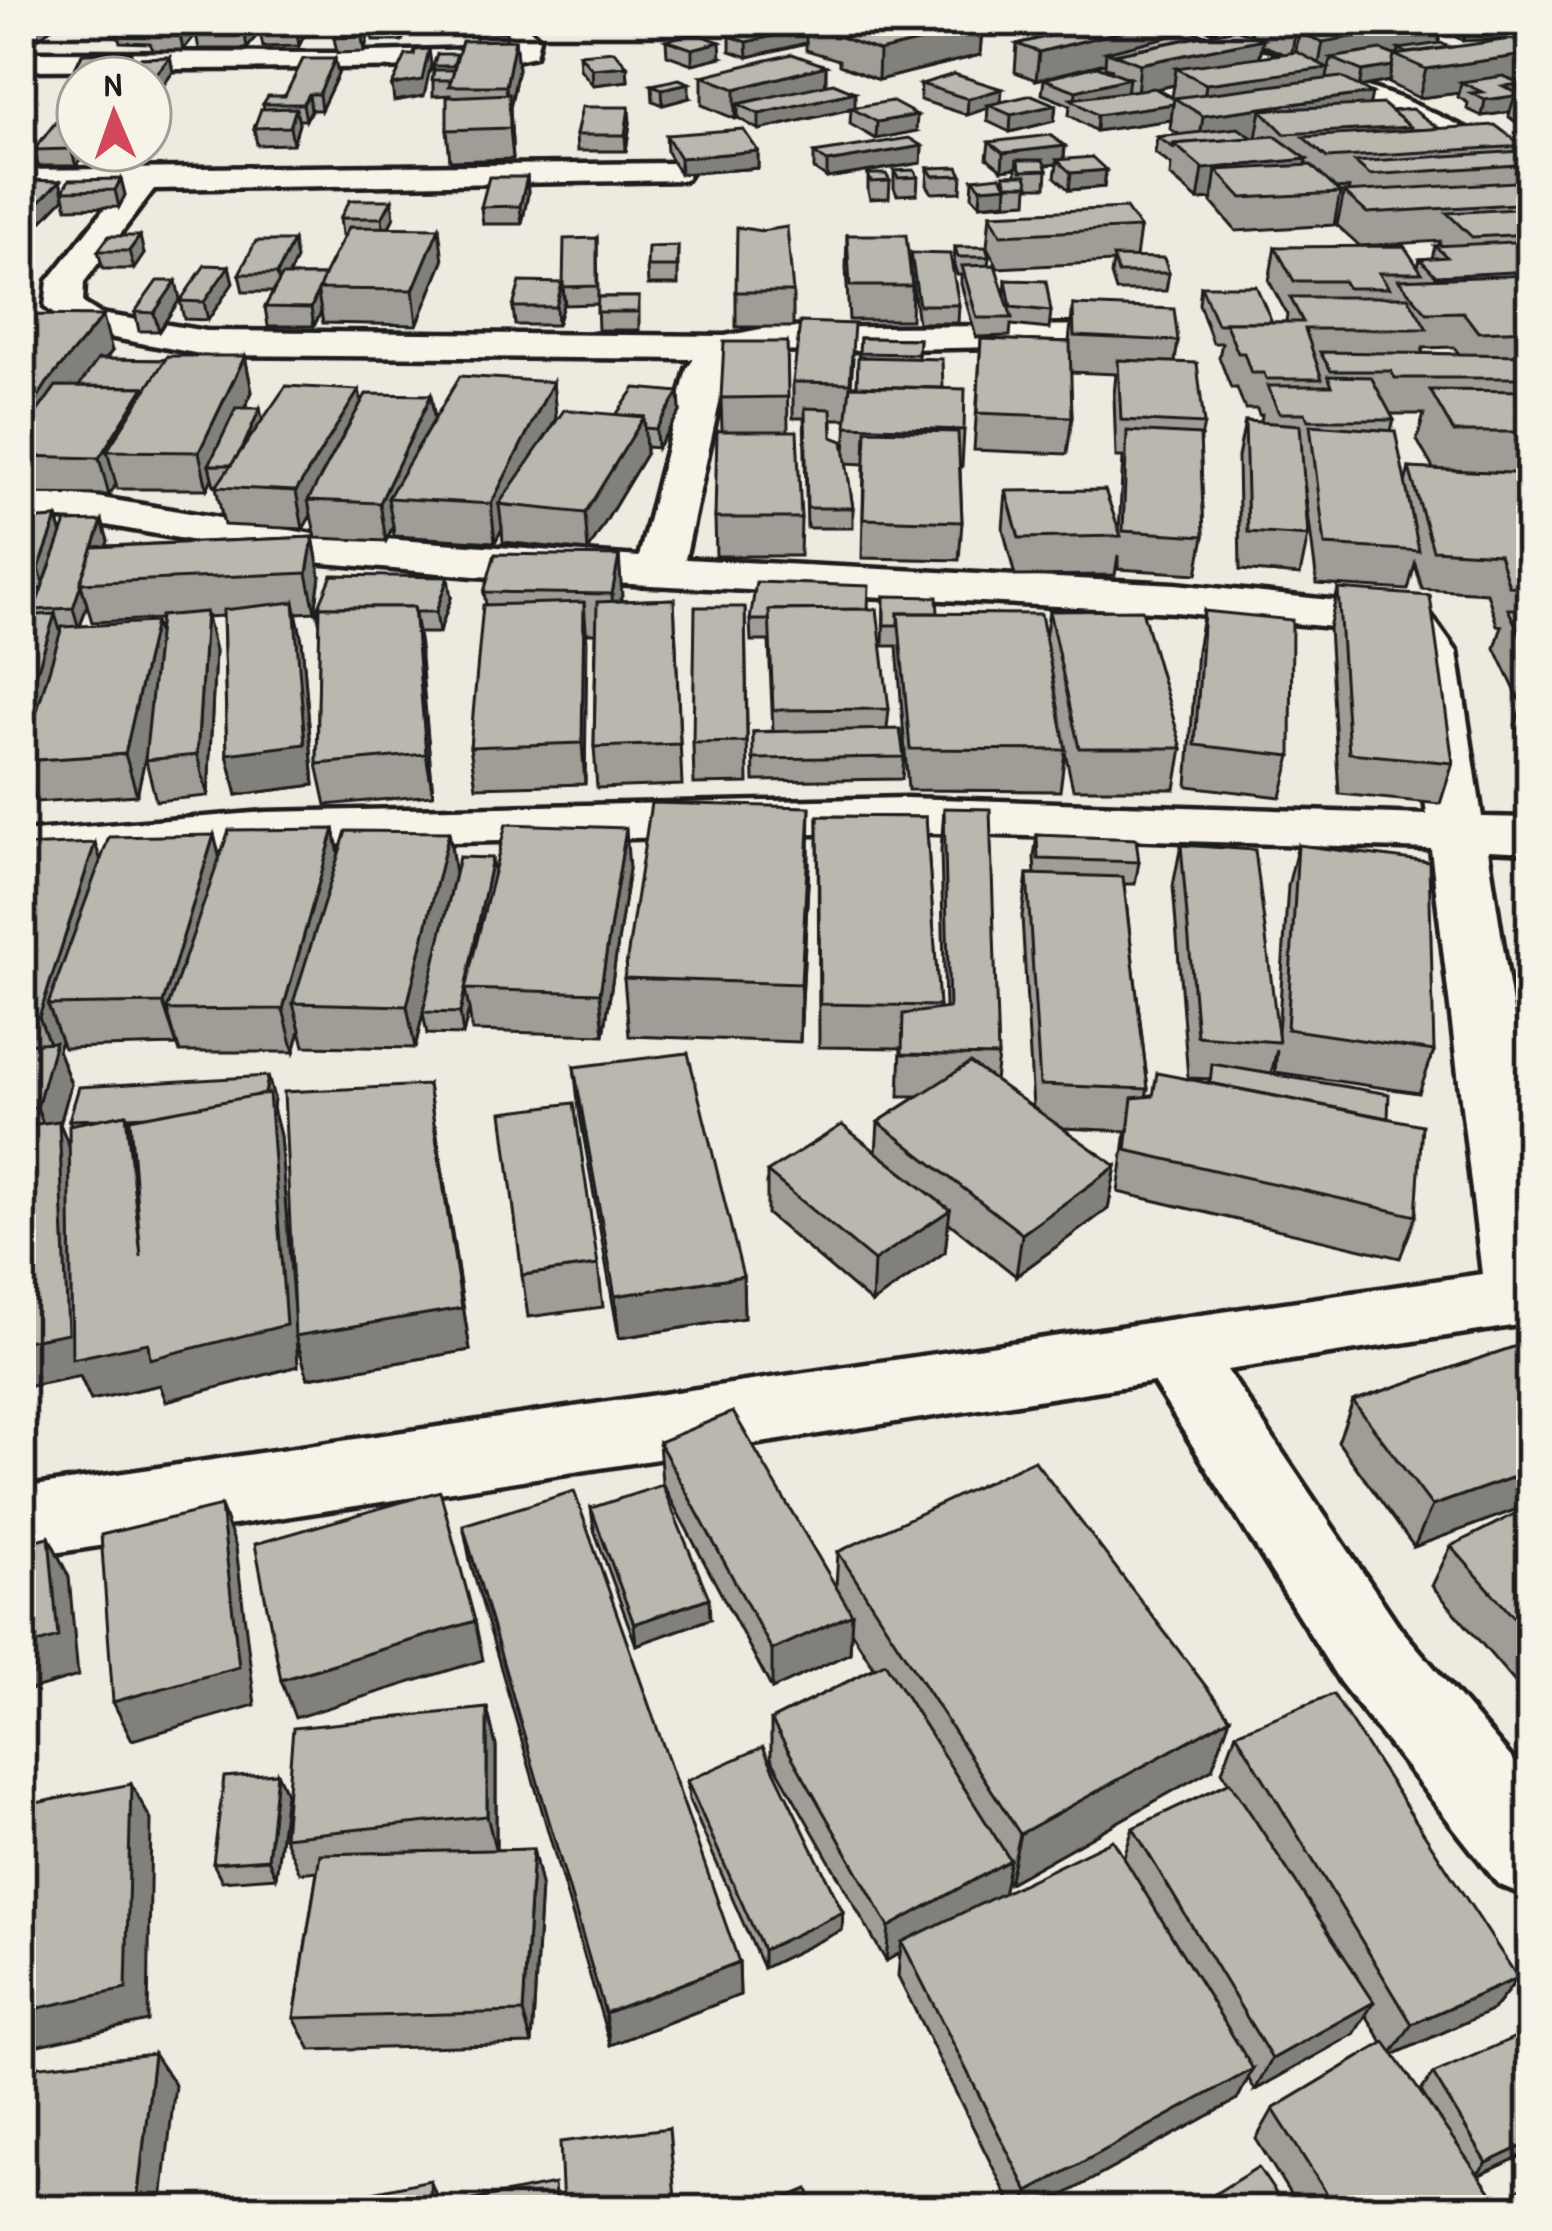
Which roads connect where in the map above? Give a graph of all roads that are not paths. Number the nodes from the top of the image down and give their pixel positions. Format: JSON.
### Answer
{"nodes":[{"id":1,"x":503,"y":21,"type":"edge"},
{"id":2,"x":1150,"y":21,"type":"edge"},
{"id":3,"x":1504,"y":21,"type":"edge"},
{"id":4,"x":55,"y":34,"type":"dead end"},
{"id":5,"x":1531,"y":49,"type":"edge"},
{"id":6,"x":24,"y":61,"type":"edge"},
{"id":7,"x":1531,"y":170,"type":"edge"},
{"id":8,"x":674,"y":172,"type":"edge"},
{"id":9,"x":146,"y":179,"type":"junction"},
{"id":10,"x":21,"y":180,"type":"edge"},
{"id":11,"x":1121,"y":336,"type":"edge"},
{"id":12,"x":725,"y":348,"type":"junction"},
{"id":13,"x":21,"y":504,"type":"edge"},
{"id":14,"x":659,"y":572,"type":"junction"},
{"id":15,"x":1531,"y":835,"type":"edge"},
{"id":16,"x":1460,"y":836,"type":"junction"},
{"id":17,"x":21,"y":849,"type":"edge"},
{"id":18,"x":1526,"y":1295,"type":"edge"},
{"id":19,"x":1173,"y":1350,"type":"junction"},
{"id":20,"x":21,"y":1523,"type":"edge"},
{"id":21,"x":1531,"y":1852,"type":"edge"}],
"edges":[{"from":1,"to":6,"type":"street"},
{"from":2,"to":7,"type":"street"},
{"from":3,"to":5,"type":"street"},
{"from":4,"to":6,"type":"street"},
{"from":8,"to":9,"type":"street"},
{"from":9,"to":10,"type":"street"},
{"from":9,"to":12,"type":"street"},
{"from":11,"to":12,"type":"street"},
{"from":12,"to":14,"type":"street"},
{"from":13,"to":14,"type":"street"},
{"from":14,"to":16,"type":"street"},
{"from":15,"to":16,"type":"street"},
{"from":16,"to":17,"type":"street"},
{"from":16,"to":18,"type":"street"},
{"from":18,"to":19,"type":"street"},
{"from":19,"to":20,"type":"street"},
{"from":19,"to":21,"type":"street"}]}
